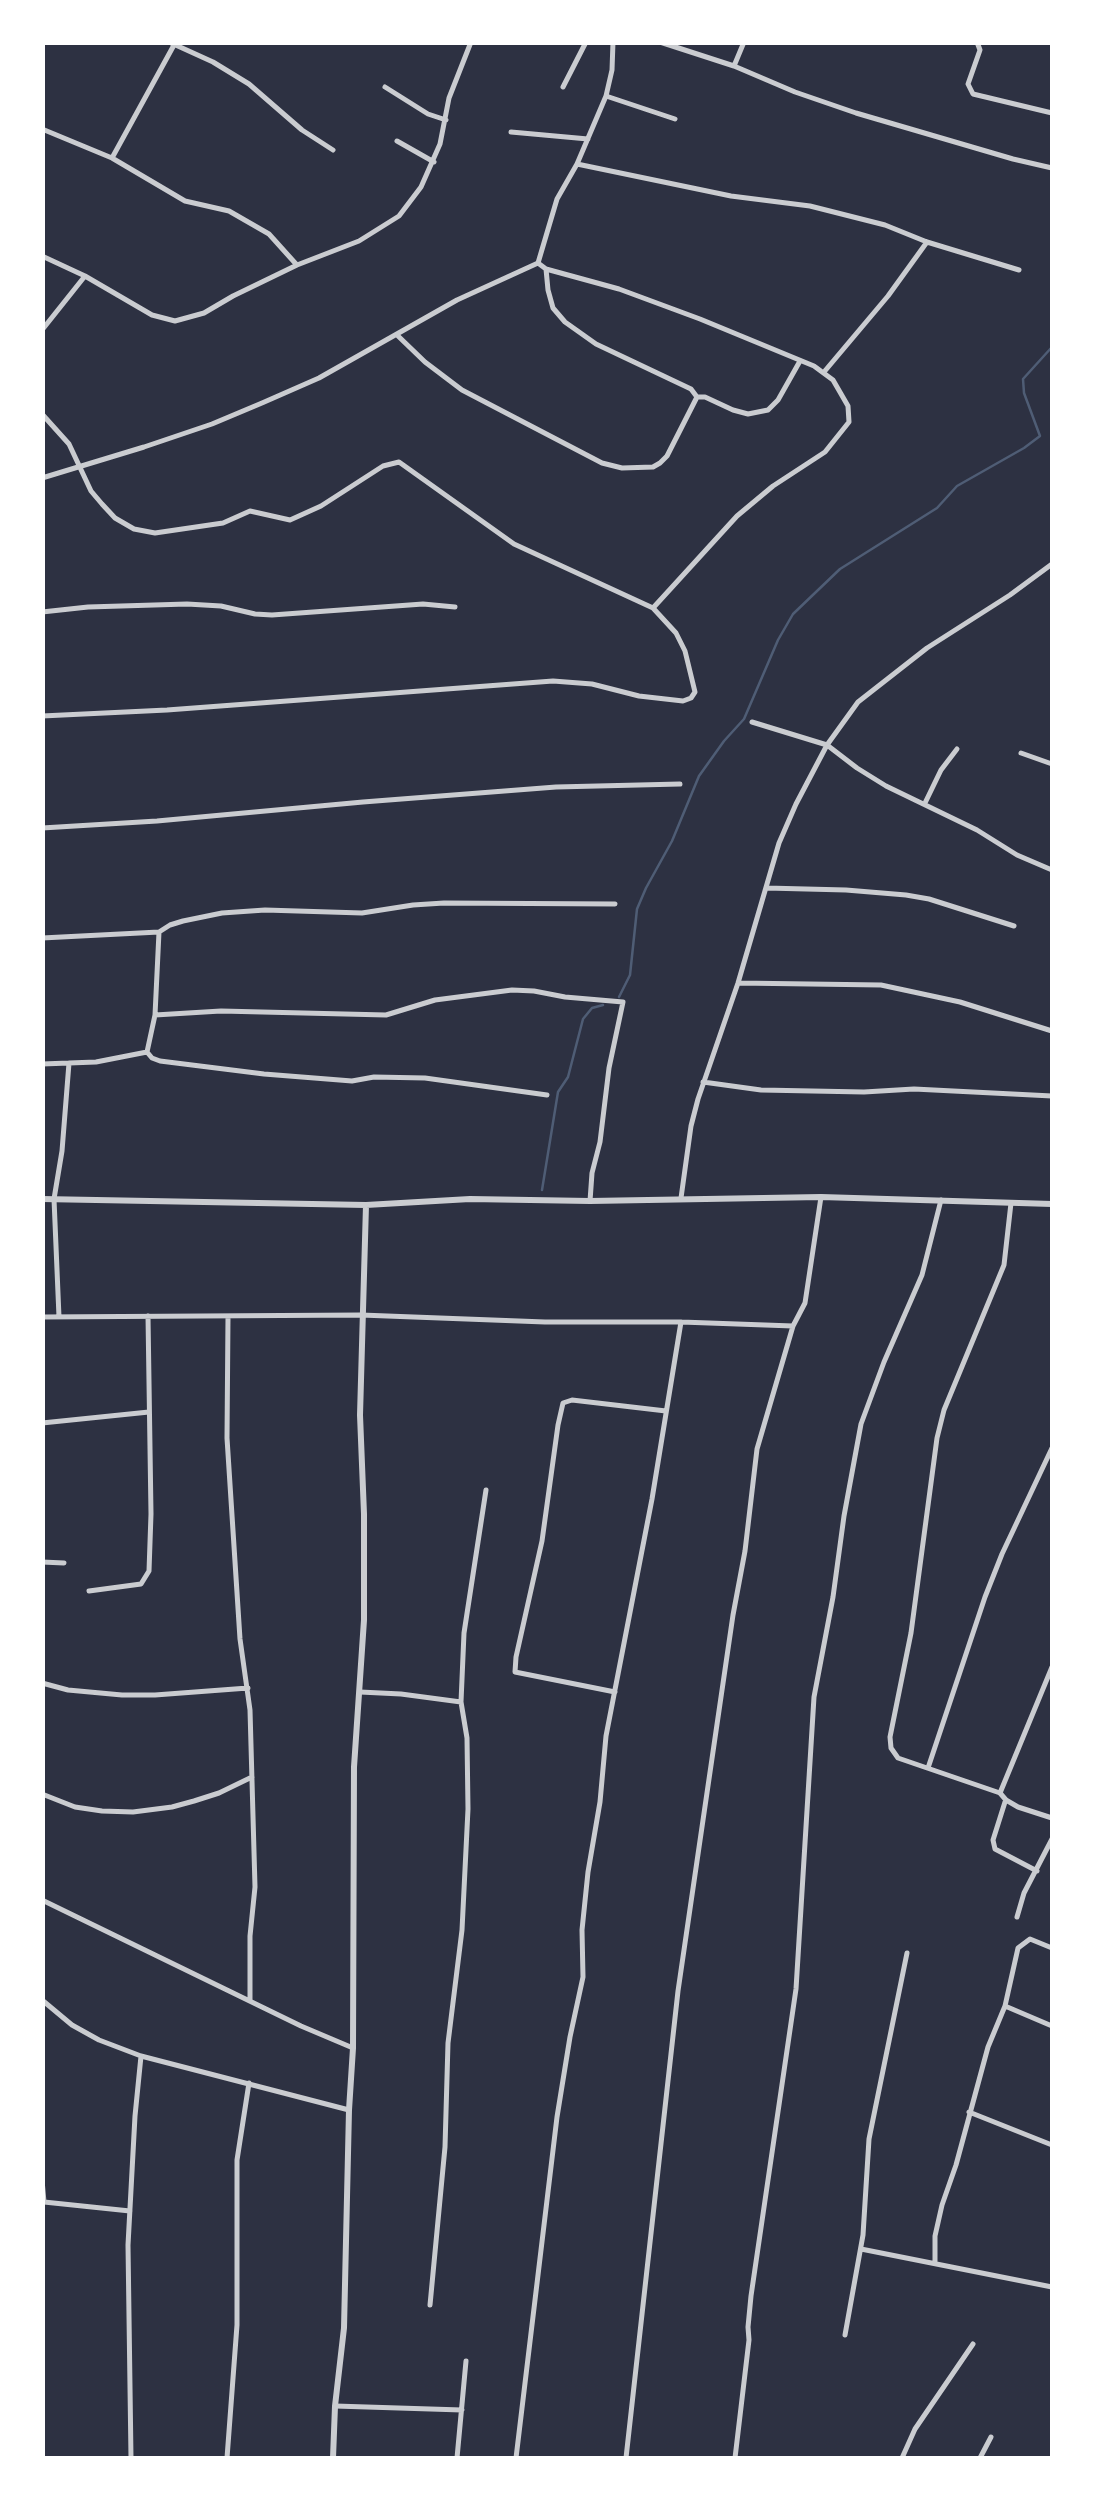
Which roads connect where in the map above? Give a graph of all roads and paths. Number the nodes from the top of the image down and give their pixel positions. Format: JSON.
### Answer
{"nodes":[{"id":1,"x":471,"y":42,"type":"edge"},
{"id":2,"x":586,"y":42,"type":"edge"},
{"id":3,"x":613,"y":42,"type":"edge"},
{"id":4,"x":660,"y":42,"type":"edge"},
{"id":5,"x":744,"y":42,"type":"edge"},
{"id":6,"x":979,"y":43,"type":"edge"},
{"id":7,"x":172,"y":44,"type":"edge"},
{"id":8,"x":734,"y":66,"type":"junction"},
{"id":9,"x":385,"y":87,"type":"dead end"},
{"id":10,"x":563,"y":87,"type":"dead end"},
{"id":11,"x":606,"y":96,"type":"junction"},
{"id":12,"x":1052,"y":114,"type":"edge"},
{"id":13,"x":676,"y":119,"type":"dead end"},
{"id":14,"x":446,"y":120,"type":"junction"},
{"id":15,"x":42,"y":129,"type":"edge"},
{"id":16,"x":511,"y":132,"type":"dead end"},
{"id":17,"x":588,"y":140,"type":"junction"},
{"id":18,"x":397,"y":142,"type":"dead end"},
{"id":19,"x":333,"y":150,"type":"dead end"},
{"id":20,"x":112,"y":158,"type":"junction"},
{"id":21,"x":434,"y":162,"type":"junction"},
{"id":22,"x":577,"y":164,"type":"junction"},
{"id":23,"x":1052,"y":168,"type":"edge"},
{"id":24,"x":927,"y":242,"type":"junction"},
{"id":25,"x":42,"y":256,"type":"edge"},
{"id":26,"x":538,"y":264,"type":"junction"},
{"id":27,"x":297,"y":265,"type":"junction"},
{"id":28,"x":546,"y":269,"type":"junction"},
{"id":29,"x":1018,"y":270,"type":"dead end"},
{"id":30,"x":85,"y":276,"type":"junction"},
{"id":31,"x":42,"y":330,"type":"edge"},
{"id":32,"x":397,"y":335,"type":"junction"},
{"id":33,"x":800,"y":361,"type":"junction"},
{"id":34,"x":824,"y":372,"type":"junction"},
{"id":35,"x":697,"y":398,"type":"junction"},
{"id":36,"x":42,"y":414,"type":"edge"},
{"id":37,"x":80,"y":468,"type":"junction"},
{"id":38,"x":42,"y":478,"type":"edge"},
{"id":39,"x":1052,"y":564,"type":"edge"},
{"id":40,"x":455,"y":607,"type":"dead end"},
{"id":41,"x":653,"y":608,"type":"junction"},
{"id":42,"x":42,"y":612,"type":"edge"},
{"id":43,"x":42,"y":716,"type":"edge"},
{"id":44,"x":752,"y":722,"type":"dead end"},
{"id":45,"x":828,"y":745,"type":"junction"},
{"id":46,"x":956,"y":749,"type":"dead end"},
{"id":47,"x":1022,"y":753,"type":"dead end"},
{"id":48,"x":1052,"y":764,"type":"edge"},
{"id":49,"x":680,"y":784,"type":"dead end"},
{"id":50,"x":925,"y":803,"type":"junction"},
{"id":51,"x":42,"y":828,"type":"edge"},
{"id":52,"x":1052,"y":870,"type":"edge"},
{"id":53,"x":766,"y":888,"type":"junction"},
{"id":54,"x":615,"y":904,"type":"dead end"},
{"id":55,"x":1014,"y":926,"type":"dead end"},
{"id":56,"x":159,"y":932,"type":"junction"},
{"id":57,"x":42,"y":938,"type":"edge"},
{"id":58,"x":738,"y":983,"type":"junction"},
{"id":59,"x":155,"y":1015,"type":"junction"},
{"id":60,"x":1052,"y":1031,"type":"edge"},
{"id":61,"x":147,"y":1052,"type":"junction"},
{"id":62,"x":42,"y":1064,"type":"edge"},
{"id":63,"x":69,"y":1064,"type":"junction"},
{"id":64,"x":704,"y":1082,"type":"junction"},
{"id":65,"x":547,"y":1095,"type":"dead end"},
{"id":66,"x":1052,"y":1096,"type":"edge"},
{"id":67,"x":821,"y":1196,"type":"junction"},
{"id":68,"x":680,"y":1198,"type":"junction"},
{"id":69,"x":42,"y":1199,"type":"edge"},
{"id":70,"x":54,"y":1199,"type":"junction"},
{"id":71,"x":941,"y":1200,"type":"junction"},
{"id":72,"x":590,"y":1201,"type":"junction"},
{"id":73,"x":1011,"y":1203,"type":"junction"},
{"id":74,"x":1052,"y":1204,"type":"edge"},
{"id":75,"x":366,"y":1205,"type":"junction"},
{"id":76,"x":361,"y":1314,"type":"junction"},
{"id":77,"x":58,"y":1316,"type":"junction"},
{"id":78,"x":148,"y":1316,"type":"junction"},
{"id":79,"x":42,"y":1317,"type":"edge"},
{"id":80,"x":228,"y":1317,"type":"junction"},
{"id":81,"x":681,"y":1322,"type":"junction"},
{"id":82,"x":793,"y":1326,"type":"junction"},
{"id":83,"x":666,"y":1410,"type":"junction"},
{"id":84,"x":149,"y":1412,"type":"junction"},
{"id":85,"x":42,"y":1423,"type":"edge"},
{"id":86,"x":1052,"y":1448,"type":"edge"},
{"id":87,"x":486,"y":1490,"type":"dead end"},
{"id":88,"x":42,"y":1562,"type":"edge"},
{"id":89,"x":64,"y":1563,"type":"dead end"},
{"id":90,"x":89,"y":1590,"type":"dead end"},
{"id":91,"x":1052,"y":1667,"type":"edge"},
{"id":92,"x":42,"y":1683,"type":"edge"},
{"id":93,"x":248,"y":1688,"type":"junction"},
{"id":94,"x":357,"y":1691,"type":"junction"},
{"id":95,"x":615,"y":1692,"type":"junction"},
{"id":96,"x":461,"y":1702,"type":"junction"},
{"id":97,"x":928,"y":1768,"type":"junction"},
{"id":98,"x":252,"y":1777,"type":"junction"},
{"id":99,"x":1000,"y":1792,"type":"junction"},
{"id":100,"x":42,"y":1794,"type":"edge"},
{"id":101,"x":1006,"y":1800,"type":"junction"},
{"id":102,"x":1052,"y":1818,"type":"edge"},
{"id":103,"x":1052,"y":1840,"type":"edge"},
{"id":104,"x":1037,"y":1871,"type":"junction"},
{"id":105,"x":42,"y":1900,"type":"edge"},
{"id":106,"x":1016,"y":1916,"type":"dead end"},
{"id":107,"x":1052,"y":1948,"type":"edge"},
{"id":108,"x":907,"y":1953,"type":"dead end"},
{"id":109,"x":42,"y":2000,"type":"edge"},
{"id":110,"x":250,"y":2001,"type":"junction"},
{"id":111,"x":1004,"y":2006,"type":"junction"},
{"id":112,"x":1052,"y":2026,"type":"edge"},
{"id":113,"x":353,"y":2048,"type":"junction"},
{"id":114,"x":141,"y":2056,"type":"junction"},
{"id":115,"x":248,"y":2083,"type":"junction"},
{"id":116,"x":348,"y":2110,"type":"junction"},
{"id":117,"x":969,"y":2112,"type":"junction"},
{"id":118,"x":1052,"y":2145,"type":"edge"},
{"id":119,"x":42,"y":2180,"type":"edge"},
{"id":120,"x":43,"y":2204,"type":"edge"},
{"id":121,"x":130,"y":2211,"type":"junction"},
{"id":122,"x":862,"y":2249,"type":"junction"},
{"id":123,"x":934,"y":2262,"type":"junction"},
{"id":124,"x":1052,"y":2286,"type":"edge"},
{"id":125,"x":430,"y":2305,"type":"dead end"},
{"id":126,"x":845,"y":2335,"type":"dead end"},
{"id":127,"x":972,"y":2344,"type":"dead end"},
{"id":128,"x":466,"y":2361,"type":"dead end"},
{"id":129,"x":335,"y":2406,"type":"junction"},
{"id":130,"x":462,"y":2410,"type":"junction"},
{"id":131,"x":990,"y":2437,"type":"dead end"},
{"id":132,"x":131,"y":2458,"type":"edge"},
{"id":133,"x":227,"y":2458,"type":"edge"},
{"id":134,"x":333,"y":2458,"type":"edge"},
{"id":135,"x":457,"y":2458,"type":"edge"},
{"id":136,"x":516,"y":2458,"type":"edge"},
{"id":137,"x":626,"y":2458,"type":"edge"},
{"id":138,"x":736,"y":2458,"type":"edge"},
{"id":139,"x":902,"y":2458,"type":"edge"},
{"id":140,"x":980,"y":2458,"type":"edge"}],
"edges":[{"from":1,"to":14,"type":"street"},
{"from":2,"to":10,"type":"street"},
{"from":3,"to":11,"type":"street"},
{"from":4,"to":8,"type":"street"},
{"from":5,"to":8,"type":"street"},
{"from":6,"to":12,"type":"street"},
{"from":7,"to":19,"type":"street"},
{"from":7,"to":20,"type":"street"},
{"from":8,"to":23,"type":"street"},
{"from":9,"to":14,"type":"street"},
{"from":11,"to":13,"type":"street"},
{"from":11,"to":17,"type":"street"},
{"from":14,"to":21,"type":"street"},
{"from":15,"to":20,"type":"street"},
{"from":16,"to":17,"type":"street"},
{"from":17,"to":22,"type":"street"},
{"from":18,"to":21,"type":"street"},
{"from":20,"to":27,"type":"street"},
{"from":21,"to":27,"type":"street"},
{"from":22,"to":24,"type":"street"},
{"from":22,"to":26,"type":"street"},
{"from":24,"to":29,"type":"street"},
{"from":24,"to":34,"type":"street"},
{"from":25,"to":30,"type":"street"},
{"from":26,"to":28,"type":"street"},
{"from":26,"to":32,"type":"street"},
{"from":27,"to":30,"type":"street"},
{"from":28,"to":33,"type":"street"},
{"from":28,"to":35,"type":"street"},
{"from":30,"to":31,"type":"street"},
{"from":32,"to":35,"type":"street"},
{"from":32,"to":37,"type":"street"},
{"from":33,"to":34,"type":"street"},
{"from":33,"to":35,"type":"street"},
{"from":34,"to":41,"type":"street"},
{"from":36,"to":37,"type":"street"},
{"from":37,"to":38,"type":"street"},
{"from":37,"to":41,"type":"street"},
{"from":39,"to":45,"type":"street"},
{"from":40,"to":42,"type":"street"},
{"from":41,"to":43,"type":"street"},
{"from":44,"to":45,"type":"street"},
{"from":45,"to":50,"type":"street"},
{"from":45,"to":53,"type":"street"},
{"from":46,"to":50,"type":"street"},
{"from":47,"to":48,"type":"street"},
{"from":49,"to":51,"type":"street"},
{"from":50,"to":52,"type":"street"},
{"from":53,"to":55,"type":"street"},
{"from":53,"to":58,"type":"street"},
{"from":54,"to":56,"type":"street"},
{"from":56,"to":57,"type":"street"},
{"from":56,"to":59,"type":"street"},
{"from":58,"to":60,"type":"street"},
{"from":58,"to":64,"type":"street"},
{"from":59,"to":61,"type":"street"},
{"from":59,"to":72,"type":"street"},
{"from":61,"to":63,"type":"street"},
{"from":61,"to":65,"type":"street"},
{"from":62,"to":63,"type":"street"},
{"from":63,"to":70,"type":"street"},
{"from":64,"to":66,"type":"street"},
{"from":64,"to":68,"type":"street"},
{"from":67,"to":68,"type":"street"},
{"from":67,"to":71,"type":"street"},
{"from":67,"to":82,"type":"street"},
{"from":68,"to":72,"type":"street"},
{"from":69,"to":70,"type":"street"},
{"from":70,"to":75,"type":"street"},
{"from":70,"to":77,"type":"street"},
{"from":71,"to":73,"type":"street"},
{"from":71,"to":138,"type":"street"},
{"from":72,"to":75,"type":"street"},
{"from":73,"to":74,"type":"street"},
{"from":73,"to":97,"type":"street"},
{"from":75,"to":76,"type":"street"},
{"from":76,"to":80,"type":"street"},
{"from":76,"to":81,"type":"street"},
{"from":76,"to":94,"type":"street"},
{"from":77,"to":78,"type":"street"},
{"from":77,"to":79,"type":"street"},
{"from":78,"to":80,"type":"street"},
{"from":78,"to":84,"type":"street"},
{"from":80,"to":93,"type":"street"},
{"from":81,"to":82,"type":"street"},
{"from":81,"to":83,"type":"street"},
{"from":82,"to":137,"type":"street"},
{"from":83,"to":95,"type":"street"},
{"from":83,"to":95,"type":"street"},
{"from":84,"to":85,"type":"street"},
{"from":84,"to":90,"type":"street"},
{"from":86,"to":97,"type":"street"},
{"from":87,"to":96,"type":"street"},
{"from":88,"to":89,"type":"street"},
{"from":91,"to":99,"type":"street"},
{"from":92,"to":93,"type":"street"},
{"from":93,"to":98,"type":"street"},
{"from":94,"to":96,"type":"street"},
{"from":94,"to":113,"type":"street"},
{"from":95,"to":136,"type":"street"},
{"from":96,"to":125,"type":"street"},
{"from":97,"to":99,"type":"street"},
{"from":98,"to":100,"type":"street"},
{"from":98,"to":110,"type":"street"},
{"from":99,"to":101,"type":"street"},
{"from":101,"to":102,"type":"street"},
{"from":101,"to":104,"type":"street"},
{"from":103,"to":104,"type":"street"},
{"from":104,"to":106,"type":"street"},
{"from":105,"to":110,"type":"street"},
{"from":107,"to":111,"type":"street"},
{"from":108,"to":122,"type":"street"},
{"from":109,"to":114,"type":"street"},
{"from":110,"to":113,"type":"street"},
{"from":111,"to":112,"type":"street"},
{"from":111,"to":117,"type":"street"},
{"from":113,"to":116,"type":"street"},
{"from":114,"to":115,"type":"street"},
{"from":114,"to":121,"type":"street"},
{"from":115,"to":116,"type":"street"},
{"from":115,"to":133,"type":"street"},
{"from":116,"to":129,"type":"street"},
{"from":117,"to":118,"type":"street"},
{"from":117,"to":123,"type":"street"},
{"from":119,"to":120,"type":"street"},
{"from":120,"to":121,"type":"street"},
{"from":121,"to":132,"type":"street"},
{"from":122,"to":123,"type":"street"},
{"from":122,"to":126,"type":"street"},
{"from":123,"to":124,"type":"street"},
{"from":127,"to":139,"type":"street"},
{"from":128,"to":130,"type":"street"},
{"from":129,"to":130,"type":"street"},
{"from":129,"to":134,"type":"street"},
{"from":130,"to":135,"type":"street"},
{"from":131,"to":140,"type":"street"}]}
